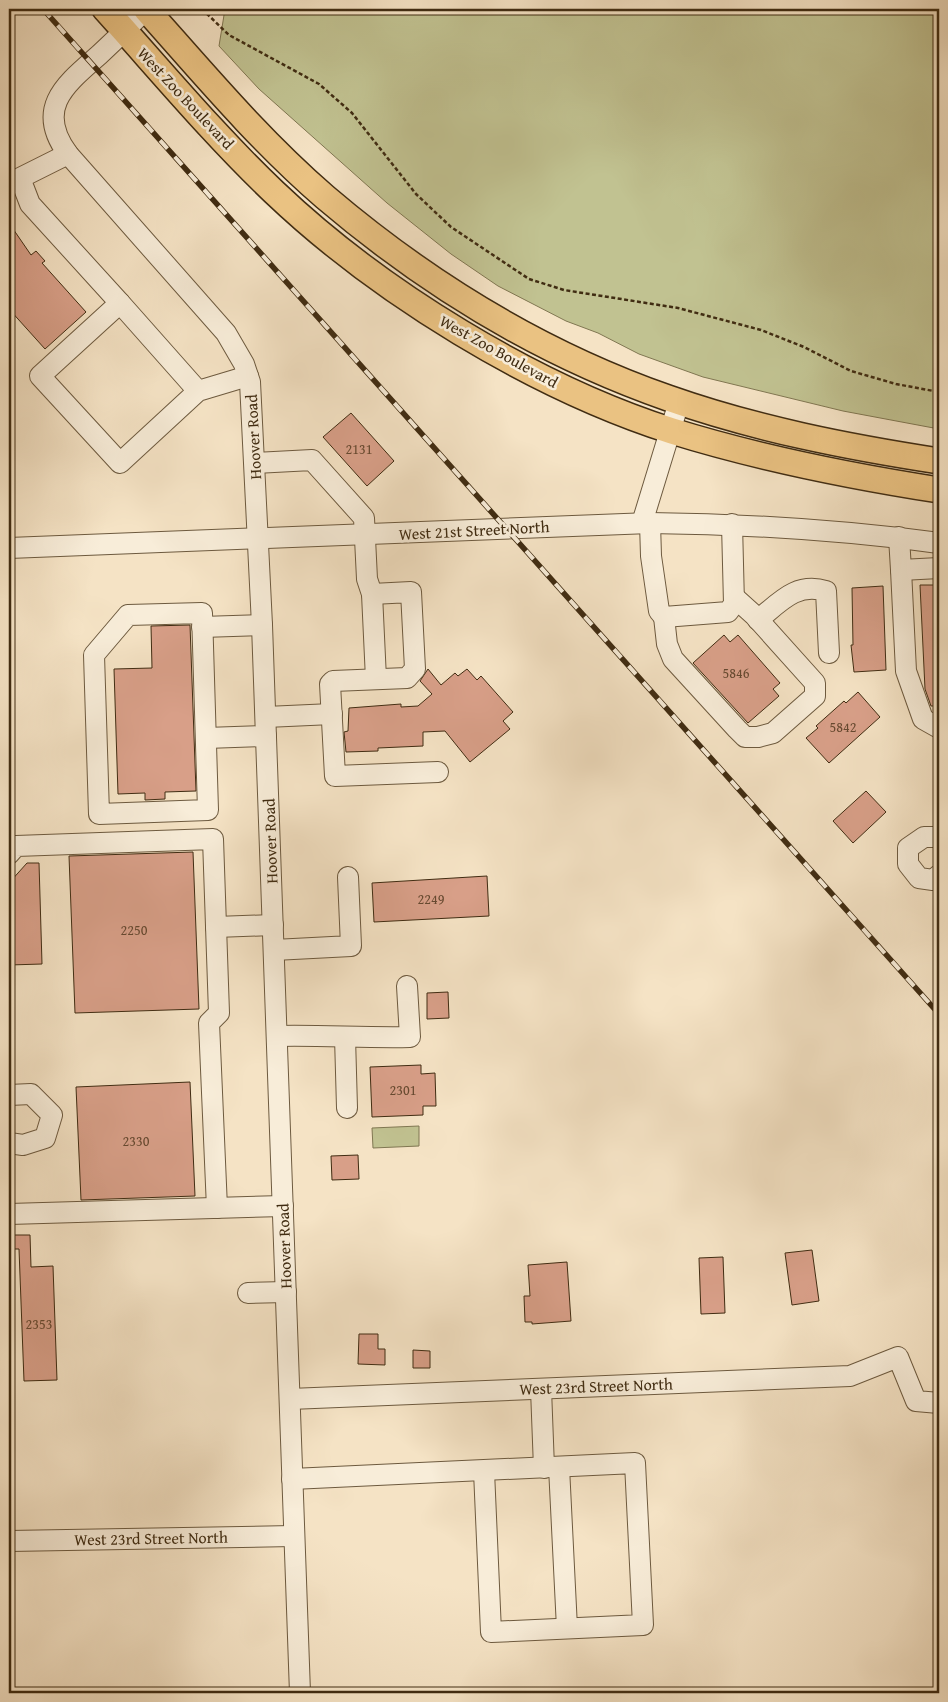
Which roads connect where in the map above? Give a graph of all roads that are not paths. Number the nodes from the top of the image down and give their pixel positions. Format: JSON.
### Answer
{"nodes":[{"id":1,"x":105,"y":9,"type":"edge"},
{"id":2,"x":146,"y":9,"type":"edge"},
{"id":3,"x":125,"y":31,"type":"junction"},
{"id":4,"x":68,"y":154,"type":"junction"},
{"id":5,"x":14,"y":180,"type":"edge"},
{"id":6,"x":120,"y":303,"type":"junction"},
{"id":7,"x":248,"y":376,"type":"junction"},
{"id":8,"x":198,"y":390,"type":"junction"},
{"id":9,"x":679,"y":402,"type":"junction"},
{"id":10,"x":670,"y":430,"type":"junction"},
{"id":11,"x":939,"y":461,"type":"edge"},
{"id":12,"x":255,"y":463,"type":"junction"},
{"id":13,"x":939,"y":490,"type":"edge"},
{"id":14,"x":646,"y":523,"type":"junction"},
{"id":15,"x":732,"y":524,"type":"junction"},
{"id":16,"x":365,"y":536,"type":"junction"},
{"id":17,"x":899,"y":537,"type":"junction"},
{"id":18,"x":258,"y":540,"type":"junction"},
{"id":19,"x":939,"y":543,"type":"edge"},
{"id":20,"x":9,"y":548,"type":"edge"},
{"id":21,"x":939,"y":568,"type":"edge"},
{"id":22,"x":901,"y":570,"type":"junction"},
{"id":23,"x":372,"y":594,"type":"junction"},
{"id":24,"x":734,"y":597,"type":"junction"},
{"id":25,"x":664,"y":617,"type":"junction"},
{"id":26,"x":758,"y":620,"type":"junction"},
{"id":27,"x":262,"y":625,"type":"junction"},
{"id":28,"x":202,"y":627,"type":"junction"},
{"id":29,"x":829,"y":653,"type":"dead end"},
{"id":30,"x":376,"y":679,"type":"junction"},
{"id":31,"x":332,"y":714,"type":"junction"},
{"id":32,"x":266,"y":726,"type":"junction"},
{"id":33,"x":939,"y":728,"type":"edge"},
{"id":34,"x":206,"y":738,"type":"junction"},
{"id":35,"x":438,"y":772,"type":"dead end"},
{"id":36,"x":939,"y":837,"type":"edge"},
{"id":37,"x":9,"y":854,"type":"edge"},
{"id":38,"x":939,"y":875,"type":"edge"},
{"id":39,"x":348,"y":877,"type":"dead end"},
{"id":40,"x":273,"y":925,"type":"junction"},
{"id":41,"x":216,"y":927,"type":"junction"},
{"id":42,"x":274,"y":950,"type":"junction"},
{"id":43,"x":407,"y":986,"type":"dead end"},
{"id":44,"x":277,"y":1036,"type":"junction"},
{"id":45,"x":345,"y":1037,"type":"junction"},
{"id":46,"x":9,"y":1095,"type":"edge"},
{"id":47,"x":347,"y":1108,"type":"dead end"},
{"id":48,"x":9,"y":1143,"type":"edge"},
{"id":49,"x":283,"y":1206,"type":"junction"},
{"id":50,"x":217,"y":1208,"type":"junction"},
{"id":51,"x":9,"y":1214,"type":"edge"},
{"id":52,"x":286,"y":1292,"type":"junction"},
{"id":53,"x":248,"y":1293,"type":"dead end"},
{"id":54,"x":541,"y":1389,"type":"junction"},
{"id":55,"x":290,"y":1399,"type":"junction"},
{"id":56,"x":939,"y":1403,"type":"edge"},
{"id":57,"x":552,"y":1467,"type":"junction"},
{"id":58,"x":484,"y":1470,"type":"junction"},
{"id":59,"x":292,"y":1479,"type":"junction"},
{"id":60,"x":293,"y":1536,"type":"junction"},
{"id":61,"x":9,"y":1541,"type":"edge"},
{"id":62,"x":567,"y":1628,"type":"junction"},
{"id":63,"x":300,"y":1693,"type":"edge"}],
"edges":[{"from":1,"to":3,"type":"main road","name":"West Zoo Boulevard"},
{"from":2,"to":3,"type":"street","name":"Hoover Road"},
{"from":2,"to":9,"type":"main road","name":"West Zoo Boulevard"},
{"from":3,"to":4,"type":"street","name":"Hoover Road"},
{"from":3,"to":10,"type":"main road","name":"West Zoo Boulevard"},
{"from":4,"to":5,"type":"street"},
{"from":4,"to":7,"type":"street","name":"Hoover Road"},
{"from":5,"to":6,"type":"street"},
{"from":6,"to":8,"type":"street"},
{"from":6,"to":8,"type":"street"},
{"from":7,"to":8,"type":"street"},
{"from":7,"to":12,"type":"street","name":"Hoover Road"},
{"from":9,"to":10,"type":"street"},
{"from":9,"to":11,"type":"main road","name":"West Zoo Boulevard"},
{"from":10,"to":13,"type":"main road","name":"West Zoo Boulevard"},
{"from":10,"to":14,"type":"street"},
{"from":12,"to":16,"type":"street"},
{"from":12,"to":18,"type":"street","name":"Hoover Road"},
{"from":14,"to":15,"type":"street","name":"West 21st Street North"},
{"from":14,"to":16,"type":"street","name":"West 21st Street North"},
{"from":14,"to":25,"type":"street"},
{"from":15,"to":17,"type":"street","name":"West 21st Street North"},
{"from":15,"to":24,"type":"street"},
{"from":16,"to":18,"type":"street","name":"West 21st Street North"},
{"from":16,"to":23,"type":"street"},
{"from":17,"to":19,"type":"street","name":"West 21st Street North"},
{"from":17,"to":22,"type":"street"},
{"from":18,"to":20,"type":"street","name":"West 21st Street North"},
{"from":18,"to":27,"type":"street","name":"Hoover Road"},
{"from":21,"to":22,"type":"street"},
{"from":22,"to":33,"type":"street"},
{"from":23,"to":30,"type":"street"},
{"from":23,"to":30,"type":"street"},
{"from":24,"to":25,"type":"street"},
{"from":24,"to":26,"type":"street"},
{"from":25,"to":26,"type":"street"},
{"from":26,"to":29,"type":"street"},
{"from":27,"to":28,"type":"street"},
{"from":27,"to":32,"type":"street","name":"Hoover Road"},
{"from":28,"to":34,"type":"street"},
{"from":28,"to":34,"type":"street"},
{"from":30,"to":31,"type":"street"},
{"from":31,"to":32,"type":"street"},
{"from":31,"to":35,"type":"street"},
{"from":32,"to":34,"type":"street"},
{"from":32,"to":40,"type":"street","name":"Hoover Road"},
{"from":36,"to":38,"type":"street"},
{"from":37,"to":41,"type":"street"},
{"from":39,"to":42,"type":"street"},
{"from":40,"to":41,"type":"street"},
{"from":40,"to":42,"type":"street","name":"Hoover Road"},
{"from":41,"to":50,"type":"street"},
{"from":42,"to":44,"type":"street","name":"Hoover Road"},
{"from":43,"to":45,"type":"street"},
{"from":44,"to":45,"type":"street"},
{"from":44,"to":49,"type":"street","name":"Hoover Road"},
{"from":45,"to":47,"type":"street"},
{"from":46,"to":48,"type":"street"},
{"from":49,"to":50,"type":"street"},
{"from":49,"to":52,"type":"street","name":"Hoover Road"},
{"from":50,"to":51,"type":"street"},
{"from":52,"to":53,"type":"street"},
{"from":52,"to":55,"type":"street","name":"Hoover Road"},
{"from":54,"to":55,"type":"street","name":"West 23rd Street North"},
{"from":54,"to":56,"type":"street","name":"West 23rd Street North"},
{"from":54,"to":57,"type":"street"},
{"from":55,"to":59,"type":"street","name":"Hoover Road"},
{"from":57,"to":58,"type":"street"},
{"from":57,"to":62,"type":"street"},
{"from":57,"to":62,"type":"street"},
{"from":58,"to":59,"type":"street"},
{"from":58,"to":62,"type":"street"},
{"from":59,"to":60,"type":"street","name":"Hoover Road"},
{"from":60,"to":61,"type":"street","name":"West 23rd Street North"},
{"from":60,"to":63,"type":"street","name":"Hoover Road"}]}
